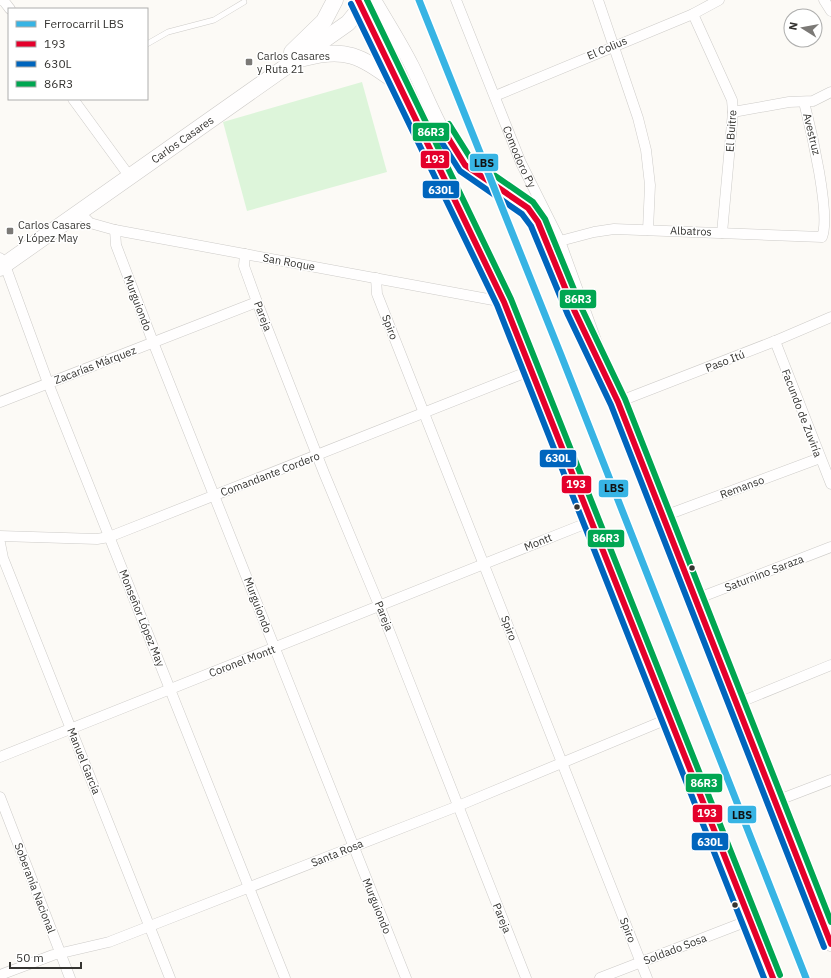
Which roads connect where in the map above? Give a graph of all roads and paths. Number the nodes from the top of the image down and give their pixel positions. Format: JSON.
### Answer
{"nodes":[{"id":1,"x":3,"y":0,"type":"edge"},
{"id":2,"x":335,"y":0,"type":"edge"},
{"id":3,"x":456,"y":0,"type":"edge"},
{"id":4,"x":598,"y":0,"type":"edge"},
{"id":5,"x":719,"y":0,"type":"edge"},
{"id":6,"x":824,"y":0,"type":"edge"},
{"id":7,"x":244,"y":2,"type":"dead end"},
{"id":8,"x":366,"y":4,"type":"edge"},
{"id":9,"x":9,"y":8,"type":"edge"},
{"id":10,"x":831,"y":11,"type":"edge"},
{"id":11,"x":693,"y":14,"type":"junction"},
{"id":12,"x":148,"y":43,"type":"edge"},
{"id":13,"x":613,"y":46,"type":"junction"},
{"id":14,"x":292,"y":57,"type":"junction"},
{"id":15,"x":400,"y":85,"type":"junction"},
{"id":16,"x":831,"y":92,"type":"edge"},
{"id":17,"x":495,"y":96,"type":"junction"},
{"id":18,"x":74,"y":100,"type":"edge"},
{"id":19,"x":804,"y":102,"type":"junction"},
{"id":20,"x":733,"y":112,"type":"junction"},
{"id":21,"x":127,"y":173,"type":"junction"},
{"id":22,"x":478,"y":175,"type":"tunnel mouth"},
{"id":23,"x":516,"y":199,"type":"tunnel mouth"},
{"id":24,"x":79,"y":212,"type":"junction"},
{"id":25,"x":115,"y":230,"type":"junction"},
{"id":26,"x":648,"y":230,"type":"junction"},
{"id":27,"x":722,"y":233,"type":"junction"},
{"id":28,"x":822,"y":237,"type":"joint"},
{"id":29,"x":560,"y":241,"type":"junction"},
{"id":30,"x":245,"y":254,"type":"junction"},
{"id":31,"x":1,"y":262,"type":"edge"},
{"id":32,"x":376,"y":278,"type":"junction"},
{"id":33,"x":258,"y":302,"type":"junction"},
{"id":34,"x":504,"y":302,"type":"junction"},
{"id":35,"x":831,"y":317,"type":"edge"},
{"id":36,"x":775,"y":341,"type":"junction"},
{"id":37,"x":153,"y":342,"type":"junction"},
{"id":38,"x":532,"y":370,"type":"junction"},
{"id":39,"x":48,"y":383,"type":"junction"},
{"id":40,"x":0,"y":402,"type":"edge"},
{"id":41,"x":618,"y":402,"type":"junction"},
{"id":42,"x":423,"y":413,"type":"junction"},
{"id":43,"x":318,"y":455,"type":"junction"},
{"id":44,"x":820,"y":458,"type":"junction"},
{"id":45,"x":831,"y":484,"type":"edge"},
{"id":46,"x":215,"y":495,"type":"junction"},
{"id":47,"x":664,"y":516,"type":"junction"},
{"id":48,"x":592,"y":521,"type":"junction"},
{"id":49,"x":0,"y":536,"type":"edge"},
{"id":50,"x":109,"y":537,"type":"junction"},
{"id":51,"x":0,"y":543,"type":"edge"},
{"id":52,"x":831,"y":547,"type":"edge"},
{"id":53,"x":484,"y":564,"type":"junction"},
{"id":54,"x":696,"y":600,"type":"junction"},
{"id":55,"x":379,"y":605,"type":"junction"},
{"id":56,"x":275,"y":648,"type":"junction"},
{"id":57,"x":831,"y":665,"type":"edge"},
{"id":58,"x":170,"y":689,"type":"junction"},
{"id":59,"x":738,"y":703,"type":"junction"},
{"id":60,"x":670,"y":718,"type":"junction"},
{"id":61,"x":71,"y":728,"type":"junction"},
{"id":62,"x":0,"y":757,"type":"edge"},
{"id":63,"x":562,"y":762,"type":"junction"},
{"id":64,"x":831,"y":780,"type":"edge"},
{"id":65,"x":0,"y":797,"type":"edge"},
{"id":66,"x":776,"y":801,"type":"junction"},
{"id":67,"x":458,"y":806,"type":"junction"},
{"id":68,"x":353,"y":846,"type":"junction"},
{"id":69,"x":249,"y":888,"type":"junction"},
{"id":70,"x":750,"y":920,"type":"junction"},
{"id":71,"x":150,"y":926,"type":"junction"},
{"id":72,"x":828,"y":929,"type":"edge"},
{"id":73,"x":831,"y":944,"type":"edge"},
{"id":74,"x":60,"y":953,"type":"junction"},
{"id":75,"x":641,"y":962,"type":"junction"},
{"id":76,"x":0,"y":975,"type":"edge"},
{"id":77,"x":70,"y":978,"type":"edge"},
{"id":78,"x":170,"y":978,"type":"edge"},
{"id":79,"x":285,"y":978,"type":"edge"},
{"id":80,"x":406,"y":978,"type":"edge"},
{"id":81,"x":526,"y":978,"type":"edge"},
{"id":82,"x":600,"y":978,"type":"edge"},
{"id":83,"x":647,"y":978,"type":"edge"},
{"id":84,"x":773,"y":978,"type":"edge"}],
"edges":[{"from":1,"to":9,"type":"street"},
{"from":2,"to":14,"type":"main road"},
{"from":3,"to":17,"type":"street","name":"Comodoro Py"},
{"from":4,"to":13,"type":"street"},
{"from":5,"to":11,"type":"street","name":"El Colius"},
{"from":6,"to":10,"type":"street"},
{"from":7,"to":12,"type":"lane"},
{"from":8,"to":14,"type":"main road","name":"Carlos Casares"},
{"from":8,"to":15,"type":"main road"},
{"from":8,"to":22,"type":"main road"},
{"from":11,"to":13,"type":"street","name":"El Colius"},
{"from":11,"to":20,"type":"street","name":"El Buitre"},
{"from":13,"to":17,"type":"street","name":"El Colius"},
{"from":13,"to":26,"type":"street"},
{"from":14,"to":15,"type":"main road"},
{"from":14,"to":21,"type":"main road","name":"Carlos Casares"},
{"from":15,"to":34,"type":"main road"},
{"from":16,"to":19,"type":"street"},
{"from":17,"to":29,"type":"street","name":"Comodoro Py"},
{"from":18,"to":21,"type":"street"},
{"from":19,"to":20,"type":"street"},
{"from":19,"to":28,"type":"street","name":"Avestruz"},
{"from":20,"to":27,"type":"street","name":"El Buitre"},
{"from":21,"to":24,"type":"main road","name":"Carlos Casares"},
{"from":21,"to":31,"type":"main road","name":"Carlos Casares"},
{"from":23,"to":41,"type":"main road","name":"Comodoro Py"},
{"from":24,"to":25,"type":"street","name":"San Roque"},
{"from":24,"to":31,"type":"main road","name":"Carlos Casares"},
{"from":25,"to":30,"type":"street","name":"San Roque"},
{"from":25,"to":37,"type":"street","name":"Murguiondo"},
{"from":26,"to":27,"type":"street","name":"Albatros"},
{"from":26,"to":29,"type":"street","name":"Albatros"},
{"from":27,"to":28,"type":"street","name":"Albatros"},
{"from":29,"to":41,"type":"street","name":"Comodoro Py"},
{"from":30,"to":32,"type":"street","name":"San Roque"},
{"from":30,"to":33,"type":"street","name":"Pareja"},
{"from":31,"to":39,"type":"street","name":"Monseñor López May"},
{"from":32,"to":34,"type":"street","name":"San Roque"},
{"from":32,"to":42,"type":"street","name":"Spiro"},
{"from":33,"to":37,"type":"street","name":"Zacarías Márquez"},
{"from":33,"to":43,"type":"street","name":"Pareja"},
{"from":34,"to":38,"type":"main road"},
{"from":35,"to":36,"type":"street","name":"Paso Itú"},
{"from":36,"to":41,"type":"street","name":"Paso Itú"},
{"from":36,"to":44,"type":"street","name":"Facundo de Zuviría"},
{"from":37,"to":39,"type":"street","name":"Zacarías Márquez"},
{"from":37,"to":46,"type":"street","name":"Murguiondo"},
{"from":38,"to":42,"type":"street","name":"Comandante Cordero"},
{"from":38,"to":48,"type":"main road"},
{"from":39,"to":40,"type":"street","name":"Zacarías Márquez"},
{"from":39,"to":50,"type":"street","name":"Monseñor López May"},
{"from":41,"to":47,"type":"main road","name":"Comodoro Py"},
{"from":42,"to":43,"type":"street","name":"Comandante Cordero"},
{"from":42,"to":53,"type":"street","name":"Spiro"},
{"from":43,"to":46,"type":"street","name":"Comandante Cordero"},
{"from":43,"to":55,"type":"street","name":"Pareja"},
{"from":44,"to":45,"type":"street","name":"Facundo de Zuviría"},
{"from":44,"to":47,"type":"street","name":"Remanso"},
{"from":46,"to":50,"type":"street","name":"Comandante Cordero"},
{"from":46,"to":56,"type":"street","name":"Murguiondo"},
{"from":47,"to":54,"type":"main road","name":"Comodoro Py"},
{"from":48,"to":53,"type":"street","name":"Montt"},
{"from":48,"to":60,"type":"main road"},
{"from":49,"to":50,"type":"street","name":"Comandante Cordero"},
{"from":50,"to":58,"type":"street","name":"Monseñor López May"},
{"from":51,"to":61,"type":"street","name":"Manuel García"},
{"from":52,"to":54,"type":"street","name":"Saturnino Saraza"},
{"from":53,"to":55,"type":"street","name":"Coronel Montt"},
{"from":53,"to":63,"type":"street","name":"Spiro"},
{"from":54,"to":59,"type":"main road","name":"Comodoro Py"},
{"from":55,"to":56,"type":"street","name":"Coronel Montt"},
{"from":55,"to":67,"type":"street","name":"Pareja"},
{"from":56,"to":58,"type":"street","name":"Coronel Montt"},
{"from":56,"to":68,"type":"street","name":"Murguiondo"},
{"from":57,"to":59,"type":"street"},
{"from":58,"to":61,"type":"street","name":"Coronel Montt"},
{"from":58,"to":69,"type":"street","name":"Monseñor López May"},
{"from":59,"to":66,"type":"main road","name":"Comodoro Py"},
{"from":60,"to":63,"type":"street","name":"Santa Rosa"},
{"from":60,"to":70,"type":"main road"},
{"from":61,"to":62,"type":"street","name":"Coronel Montt"},
{"from":61,"to":71,"type":"street","name":"Manuel García"},
{"from":63,"to":67,"type":"street","name":"Santa Rosa"},
{"from":63,"to":75,"type":"street","name":"Spiro"},
{"from":64,"to":66,"type":"street"},
{"from":65,"to":74,"type":"street","name":"Soberanía Nacional"},
{"from":66,"to":72,"type":"main road","name":"Comodoro Py"},
{"from":67,"to":68,"type":"street","name":"Santa Rosa"},
{"from":67,"to":81,"type":"street","name":"Pareja"},
{"from":68,"to":69,"type":"street","name":"Santa Rosa"},
{"from":68,"to":80,"type":"street","name":"Murguiondo"},
{"from":69,"to":71,"type":"street","name":"Santa Rosa"},
{"from":69,"to":79,"type":"street","name":"Monseñor López May"},
{"from":70,"to":75,"type":"street","name":"Soldado Sosa"},
{"from":70,"to":84,"type":"main road"},
{"from":71,"to":74,"type":"street","name":"Santa Rosa"},
{"from":71,"to":78,"type":"street","name":"Manuel García"},
{"from":72,"to":73,"type":"main road","name":"Comodoro Py"},
{"from":74,"to":76,"type":"street","name":"Santa Rosa"},
{"from":74,"to":77,"type":"street","name":"Soberanía Nacional"},
{"from":75,"to":82,"type":"street","name":"Soldado Sosa"},
{"from":75,"to":83,"type":"street","name":"Spiro"}]}
